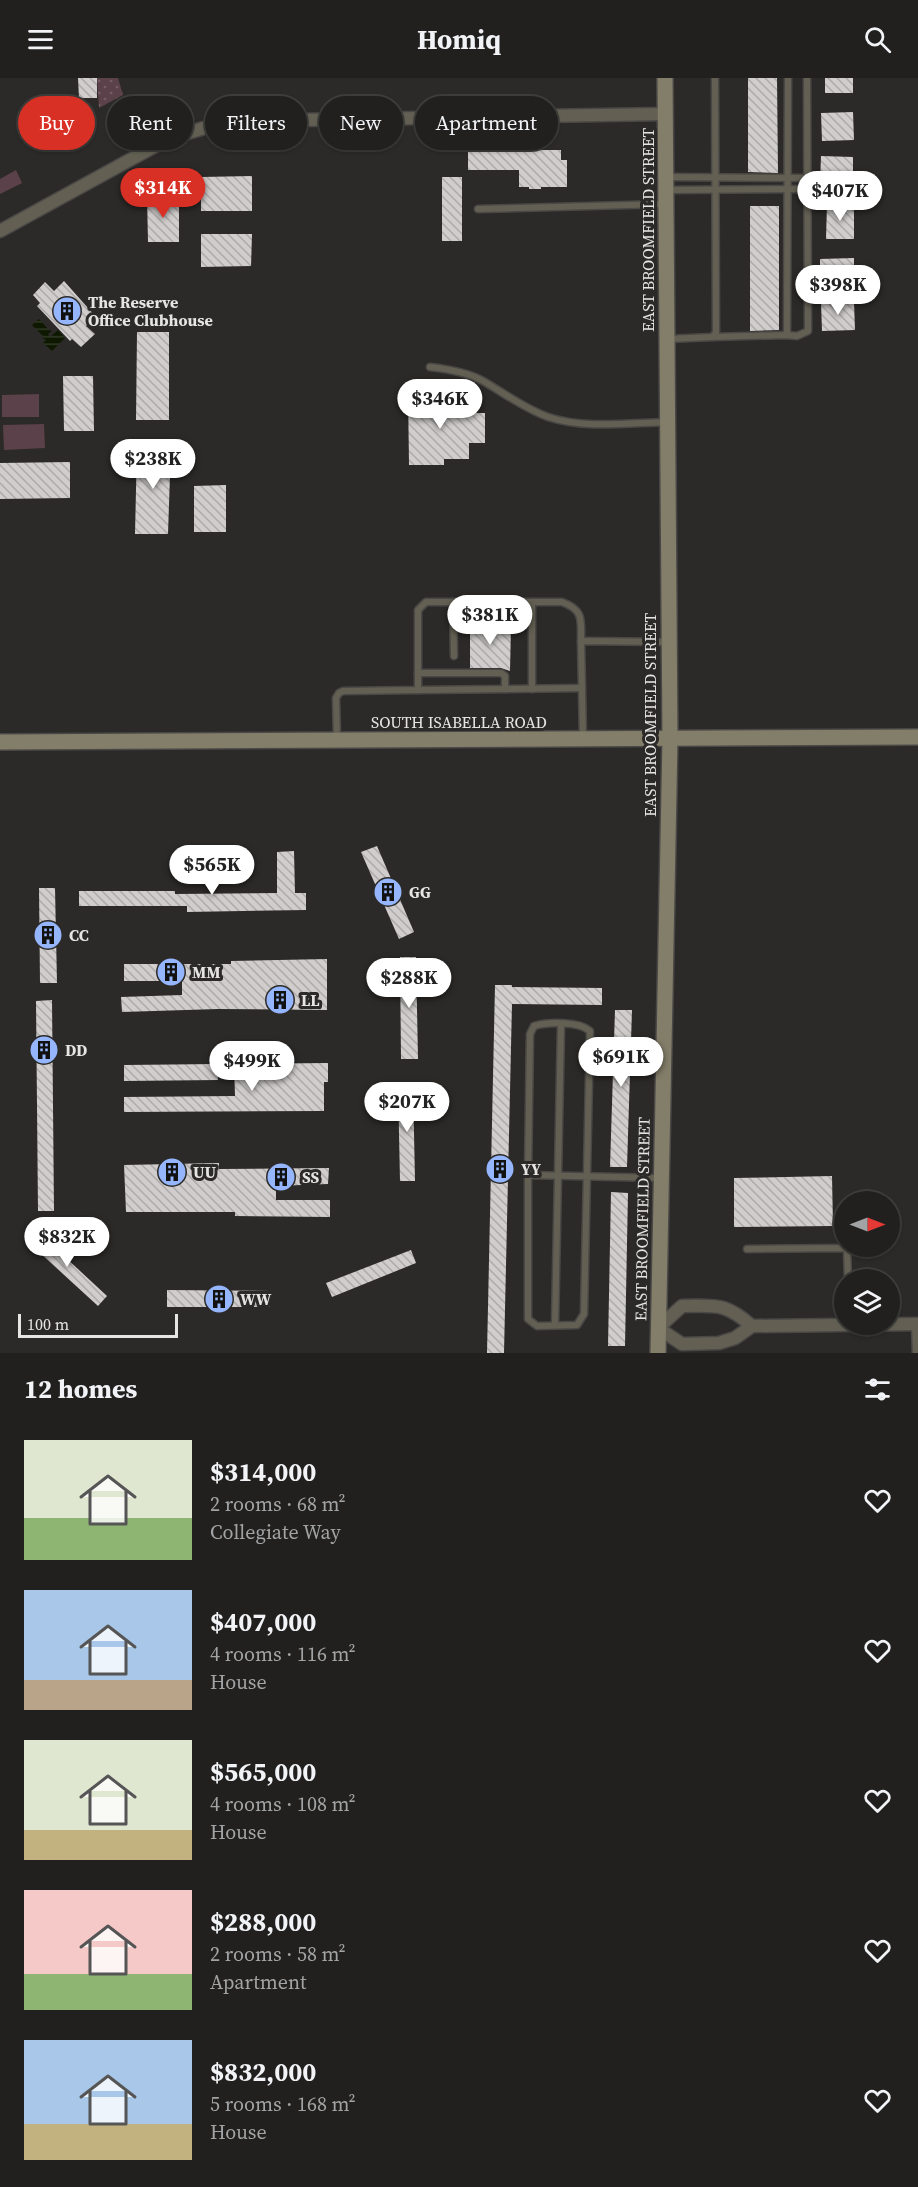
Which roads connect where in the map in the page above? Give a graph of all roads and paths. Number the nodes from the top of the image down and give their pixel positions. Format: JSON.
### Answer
{"nodes":[{"id":1,"x":665,"y":78,"type":"edge"},
{"id":2,"x":715,"y":78,"type":"edge"},
{"id":3,"x":788,"y":78,"type":"edge"},
{"id":4,"x":807,"y":78,"type":"edge"},
{"id":5,"x":665,"y":114,"type":"junction"},
{"id":6,"x":715,"y":177,"type":"junction"},
{"id":7,"x":787,"y":178,"type":"junction"},
{"id":8,"x":807,"y":178,"type":"junction"},
{"id":9,"x":787,"y":189,"type":"junction"},
{"id":10,"x":807,"y":189,"type":"junction"},
{"id":11,"x":666,"y":190,"type":"junction"},
{"id":12,"x":715,"y":190,"type":"junction"},
{"id":13,"x":478,"y":209,"type":"dead end"},
{"id":14,"x":0,"y":231,"type":"edge"},
{"id":15,"x":787,"y":335,"type":"junction"},
{"id":16,"x":712,"y":337,"type":"junction"},
{"id":17,"x":667,"y":339,"type":"junction"},
{"id":18,"x":430,"y":367,"type":"dead end"},
{"id":19,"x":668,"y":422,"type":"junction"},
{"id":20,"x":453,"y":602,"type":"junction"},
{"id":21,"x":532,"y":602,"type":"junction"},
{"id":22,"x":581,"y":641,"type":"junction"},
{"id":23,"x":669,"y":642,"type":"junction"},
{"id":24,"x":454,"y":656,"type":"dead end"},
{"id":25,"x":418,"y":673,"type":"junction"},
{"id":26,"x":582,"y":688,"type":"junction"},
{"id":27,"x":505,"y":689,"type":"junction"},
{"id":28,"x":532,"y":689,"type":"junction"},
{"id":29,"x":418,"y":690,"type":"junction"},
{"id":30,"x":918,"y":737,"type":"edge"},
{"id":31,"x":583,"y":739,"type":"junction"},
{"id":32,"x":670,"y":739,"type":"junction"},
{"id":33,"x":337,"y":741,"type":"junction"},
{"id":34,"x":0,"y":742,"type":"edge"},
{"id":35,"x":561,"y":1025,"type":"junction"},
{"id":36,"x":528,"y":1175,"type":"junction"},
{"id":37,"x":558,"y":1175,"type":"junction"},
{"id":38,"x":588,"y":1176,"type":"junction"},
{"id":39,"x":661,"y":1178,"type":"junction"},
{"id":40,"x":747,"y":1250,"type":"dead end"},
{"id":41,"x":848,"y":1269,"type":"edge"},
{"id":42,"x":900,"y":1324,"type":"edge"},
{"id":43,"x":917,"y":1324,"type":"edge"},
{"id":44,"x":555,"y":1325,"type":"junction"},
{"id":45,"x":834,"y":1325,"type":"edge"},
{"id":46,"x":752,"y":1326,"type":"junction"},
{"id":47,"x":658,"y":1328,"type":"junction"},
{"id":48,"x":658,"y":1353,"type":"edge"},
{"id":49,"x":916,"y":1353,"type":"edge"}],
"edges":[{"from":1,"to":5,"type":"main road","name":"EAST BROOMFIELD STREET"},
{"from":2,"to":6,"type":"lane"},
{"from":3,"to":7,"type":"lane"},
{"from":4,"to":8,"type":"lane"},
{"from":5,"to":11,"type":"main road","name":"EAST BROOMFIELD STREET"},
{"from":5,"to":14,"type":"street"},
{"from":6,"to":7,"type":"lane"},
{"from":6,"to":11,"type":"lane"},
{"from":6,"to":12,"type":"lane"},
{"from":7,"to":8,"type":"lane"},
{"from":7,"to":9,"type":"lane"},
{"from":8,"to":10,"type":"lane"},
{"from":9,"to":10,"type":"lane"},
{"from":9,"to":12,"type":"lane"},
{"from":9,"to":15,"type":"lane"},
{"from":10,"to":15,"type":"lane"},
{"from":11,"to":12,"type":"lane"},
{"from":11,"to":13,"type":"lane"},
{"from":11,"to":17,"type":"main road","name":"EAST BROOMFIELD STREET"},
{"from":12,"to":16,"type":"lane"},
{"from":15,"to":16,"type":"lane"},
{"from":16,"to":17,"type":"lane"},
{"from":17,"to":19,"type":"main road","name":"EAST BROOMFIELD STREET"},
{"from":18,"to":19,"type":"lane"},
{"from":19,"to":23,"type":"main road","name":"EAST BROOMFIELD STREET"},
{"from":20,"to":21,"type":"lane"},
{"from":20,"to":24,"type":"lane"},
{"from":20,"to":25,"type":"lane"},
{"from":21,"to":22,"type":"lane"},
{"from":21,"to":28,"type":"lane"},
{"from":22,"to":23,"type":"lane"},
{"from":22,"to":26,"type":"lane"},
{"from":23,"to":32,"type":"main road","name":"EAST BROOMFIELD STREET"},
{"from":25,"to":27,"type":"lane"},
{"from":25,"to":29,"type":"lane"},
{"from":26,"to":28,"type":"lane"},
{"from":26,"to":31,"type":"lane"},
{"from":27,"to":28,"type":"lane"},
{"from":27,"to":29,"type":"lane"},
{"from":29,"to":33,"type":"lane"},
{"from":30,"to":32,"type":"main road","name":"SOUTH ISABELLA ROAD"},
{"from":31,"to":32,"type":"main road","name":"SOUTH ISABELLA ROAD"},
{"from":31,"to":33,"type":"main road","name":"SOUTH ISABELLA ROAD"},
{"from":32,"to":39,"type":"main road","name":"EAST BROOMFIELD STREET"},
{"from":33,"to":34,"type":"main road","name":"SOUTH ISABELLA ROAD"},
{"from":35,"to":36,"type":"lane"},
{"from":35,"to":37,"type":"lane"},
{"from":35,"to":38,"type":"lane"},
{"from":36,"to":37,"type":"lane"},
{"from":36,"to":44,"type":"lane"},
{"from":37,"to":38,"type":"lane"},
{"from":37,"to":44,"type":"lane"},
{"from":38,"to":39,"type":"lane"},
{"from":38,"to":44,"type":"lane"},
{"from":39,"to":47,"type":"main road","name":"EAST BROOMFIELD STREET"},
{"from":40,"to":41,"type":"lane"},
{"from":42,"to":43,"type":"street"},
{"from":43,"to":49,"type":"lane"},
{"from":45,"to":46,"type":"street"},
{"from":46,"to":47,"type":"street"},
{"from":46,"to":47,"type":"street"},
{"from":47,"to":48,"type":"main road","name":"EAST BROOMFIELD STREET"}]}
